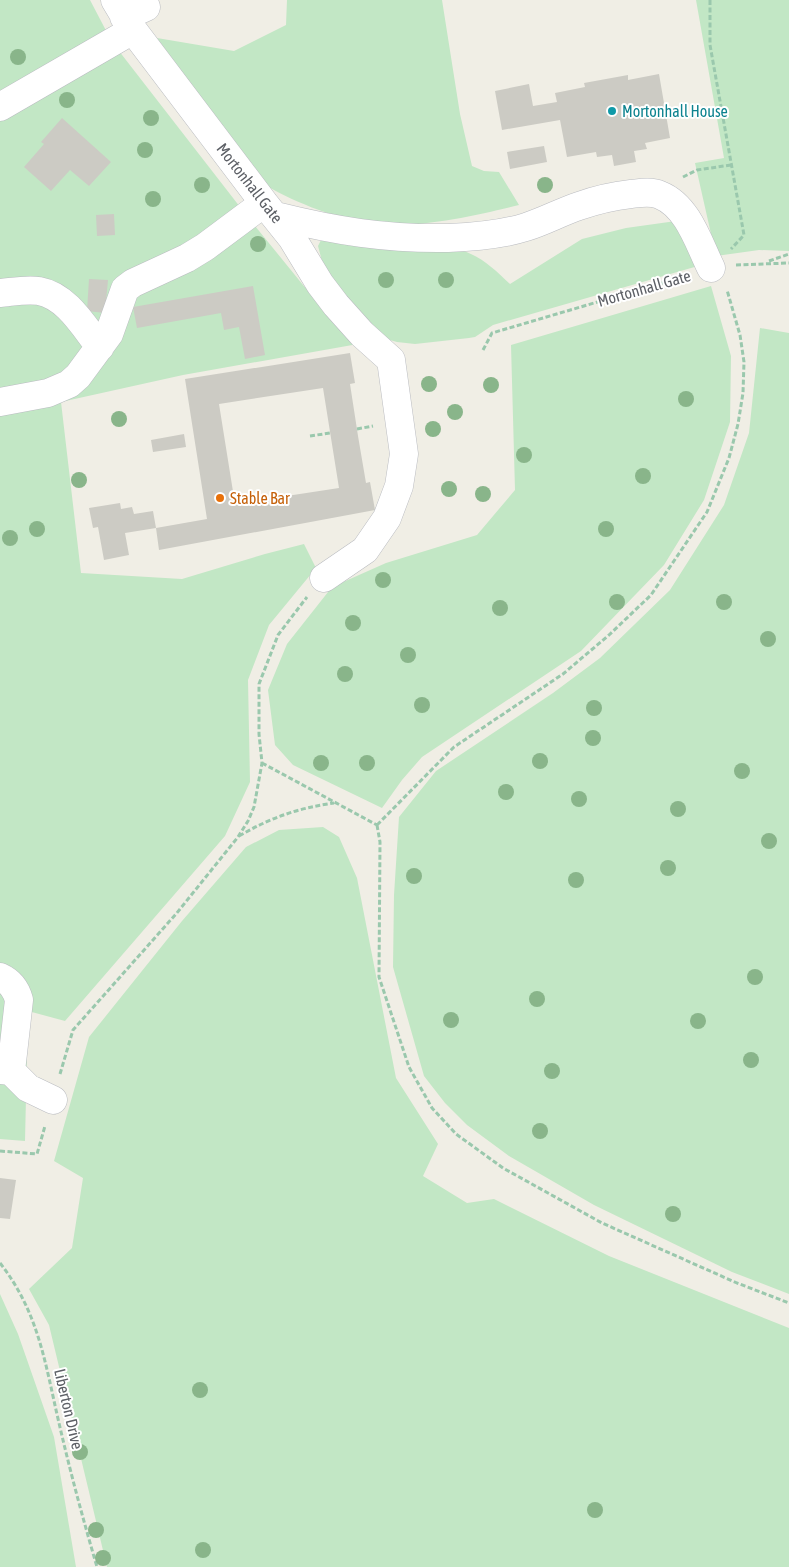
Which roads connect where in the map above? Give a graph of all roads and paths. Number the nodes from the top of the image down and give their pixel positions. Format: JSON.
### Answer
{"nodes":[{"id":1,"x":710,"y":0,"type":"edge"},
{"id":2,"x":129,"y":13,"type":"edge"},
{"id":3,"x":0,"y":107,"type":"edge"},
{"id":4,"x":731,"y":165,"type":"junction"},
{"id":5,"x":662,"y":196,"type":"junction"},
{"id":6,"x":270,"y":210,"type":"junction"},
{"id":7,"x":789,"y":254,"type":"edge"},
{"id":8,"x":765,"y":263,"type":"junction"},
{"id":9,"x":789,"y":263,"type":"edge"},
{"id":10,"x":716,"y":268,"type":"junction"},
{"id":11,"x":0,"y":292,"type":"edge"},
{"id":12,"x":100,"y":347,"type":"junction"},
{"id":13,"x":483,"y":350,"type":"dead end"},
{"id":14,"x":0,"y":402,"type":"edge"},
{"id":15,"x":330,"y":433,"type":"dead end"},
{"id":16,"x":310,"y":436,"type":"dead end"},
{"id":17,"x":324,"y":578,"type":"joint"},
{"id":18,"x":262,"y":763,"type":"junction"},
{"id":19,"x":334,"y":803,"type":"junction"},
{"id":20,"x":377,"y":825,"type":"junction"},
{"id":21,"x":238,"y":837,"type":"junction"},
{"id":22,"x":0,"y":977,"type":"edge"},
{"id":23,"x":5,"y":1070,"type":"edge"},
{"id":24,"x":53,"y":1100,"type":"junction"},
{"id":25,"x":0,"y":1151,"type":"edge"},
{"id":26,"x":0,"y":1263,"type":"edge"},
{"id":27,"x":789,"y":1303,"type":"edge"},
{"id":28,"x":97,"y":1567,"type":"edge"}],
"edges":[{"from":1,"to":4,"type":"path"},
{"from":2,"to":3,"type":"lane"},
{"from":2,"to":6,"type":"lane","name":"Mortonhall Gate"},
{"from":4,"to":5,"type":"path"},
{"from":4,"to":10,"type":"path"},
{"from":5,"to":6,"type":"lane"},
{"from":5,"to":10,"type":"lane"},
{"from":6,"to":12,"type":"lane"},
{"from":6,"to":17,"type":"lane","name":"Mortonhall Gate"},
{"from":7,"to":8,"type":"path"},
{"from":8,"to":9,"type":"path","name":"Mortonhall Gate"},
{"from":8,"to":10,"type":"path","name":"Mortonhall Gate"},
{"from":10,"to":13,"type":"path","name":"Mortonhall Gate"},
{"from":10,"to":20,"type":"path"},
{"from":11,"to":12,"type":"lane"},
{"from":12,"to":14,"type":"lane"},
{"from":15,"to":16,"type":"path"},
{"from":17,"to":18,"type":"path"},
{"from":18,"to":19,"type":"path"},
{"from":18,"to":21,"type":"path"},
{"from":19,"to":20,"type":"path"},
{"from":19,"to":21,"type":"path"},
{"from":20,"to":27,"type":"path"},
{"from":21,"to":24,"type":"path"},
{"from":22,"to":23,"type":"lane"},
{"from":23,"to":24,"type":"lane"},
{"from":24,"to":25,"type":"path"},
{"from":26,"to":28,"type":"path","name":"Liberton Drive"}]}
